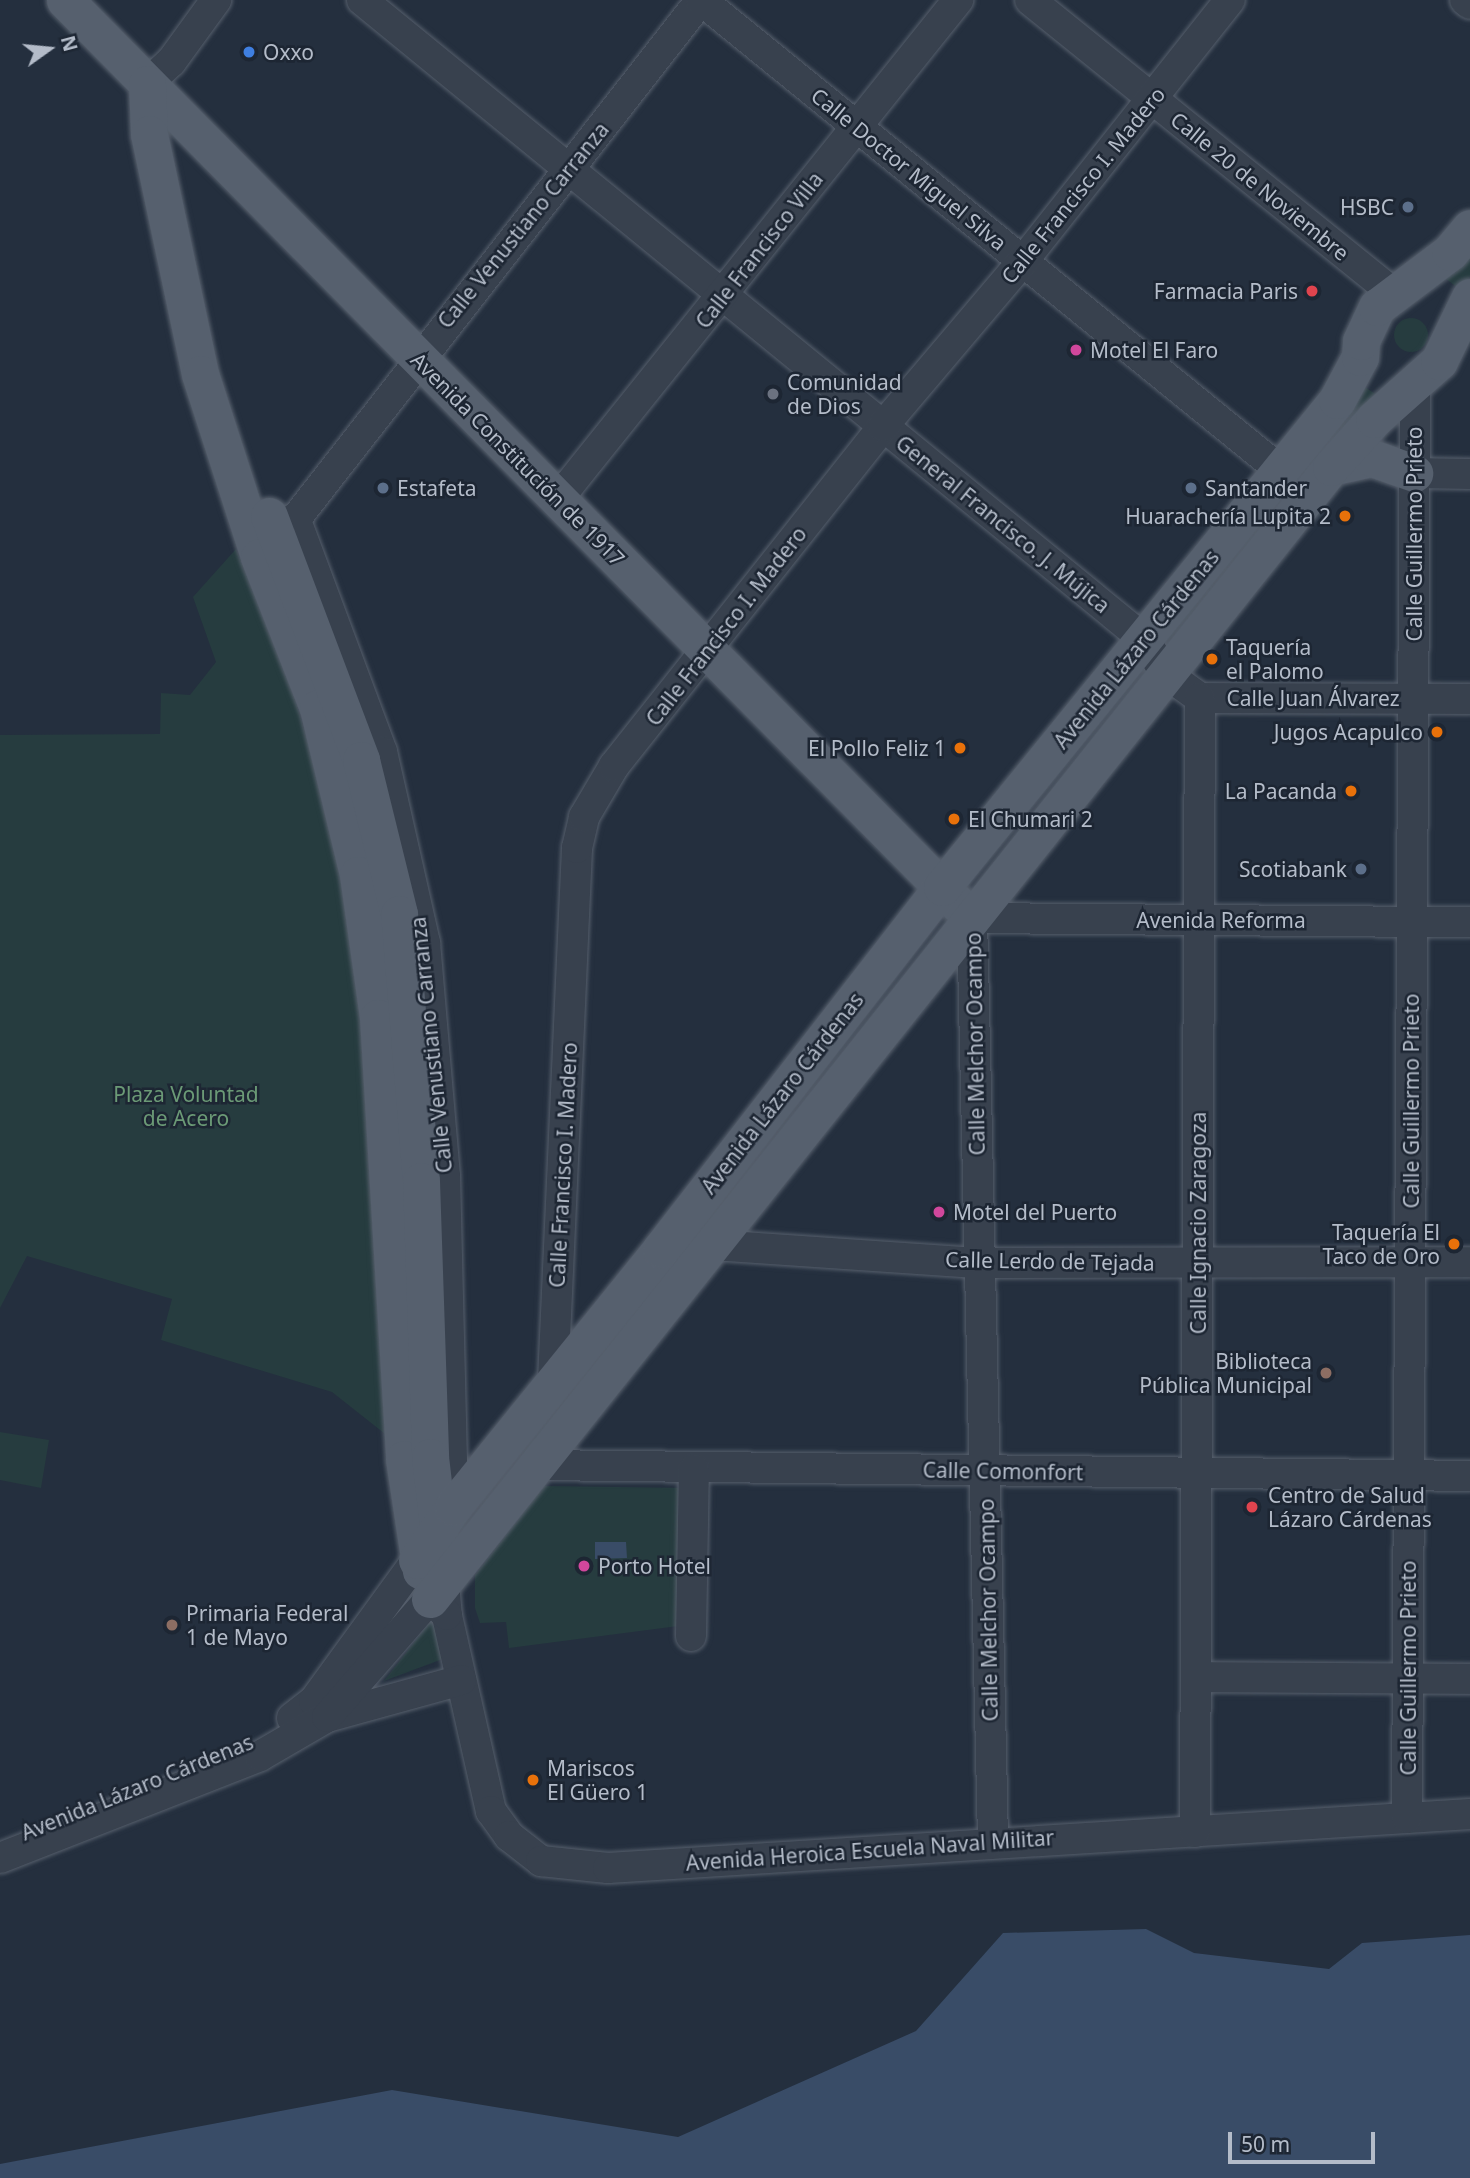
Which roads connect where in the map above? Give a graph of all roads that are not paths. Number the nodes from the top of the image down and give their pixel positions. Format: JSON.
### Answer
{"nodes":[{"id":1,"x":65,"y":0,"type":"edge"},
{"id":2,"x":216,"y":0,"type":"edge"},
{"id":3,"x":362,"y":0,"type":"edge"},
{"id":4,"x":701,"y":0,"type":"edge"},
{"id":5,"x":958,"y":0,"type":"edge"},
{"id":6,"x":1030,"y":0,"type":"edge"},
{"id":7,"x":1230,"y":0,"type":"edge"},
{"id":8,"x":1465,"y":0,"type":"edge"},
{"id":9,"x":1470,"y":4,"type":"edge"},
{"id":10,"x":163,"y":84,"type":"junction"},
{"id":11,"x":1152,"y":99,"type":"junction"},
{"id":12,"x":856,"y":126,"type":"junction"},
{"id":13,"x":569,"y":169,"type":"junction"},
{"id":14,"x":1470,"y":228,"type":"edge"},
{"id":15,"x":1023,"y":261,"type":"junction"},
{"id":16,"x":1401,"y":288,"type":"junction"},
{"id":17,"x":723,"y":296,"type":"junction"},
{"id":18,"x":1464,"y":309,"type":"edge"},
{"id":19,"x":1360,"y":357,"type":"junction"},
{"id":20,"x":418,"y":358,"type":"junction"},
{"id":21,"x":1415,"y":383,"type":"junction"},
{"id":22,"x":883,"y":426,"type":"junction"},
{"id":23,"x":1331,"y":467,"type":"junction"},
{"id":24,"x":1280,"y":470,"type":"junction"},
{"id":25,"x":1414,"y":473,"type":"junction"},
{"id":26,"x":1470,"y":474,"type":"edge"},
{"id":27,"x":558,"y":499,"type":"junction"},
{"id":28,"x":277,"y":539,"type":"junction"},
{"id":29,"x":1145,"y":640,"type":"junction"},
{"id":30,"x":709,"y":651,"type":"junction"},
{"id":31,"x":1165,"y":673,"type":"junction"},
{"id":32,"x":1200,"y":698,"type":"junction"},
{"id":33,"x":1413,"y":699,"type":"junction"},
{"id":34,"x":1470,"y":699,"type":"edge"},
{"id":35,"x":942,"y":887,"type":"junction"},
{"id":36,"x":972,"y":918,"type":"junction"},
{"id":37,"x":1199,"y":920,"type":"junction"},
{"id":38,"x":1412,"y":922,"type":"junction"},
{"id":39,"x":1470,"y":922,"type":"edge"},
{"id":40,"x":713,"y":1245,"type":"junction"},
{"id":41,"x":660,"y":1250,"type":"junction"},
{"id":42,"x":1410,"y":1261,"type":"junction"},
{"id":43,"x":1470,"y":1262,"type":"edge"},
{"id":44,"x":980,"y":1263,"type":"junction"},
{"id":45,"x":1197,"y":1263,"type":"junction"},
{"id":46,"x":690,"y":1272,"type":"junction"},
{"id":47,"x":553,"y":1381,"type":"junction"},
{"id":48,"x":536,"y":1465,"type":"junction"},
{"id":49,"x":694,"y":1469,"type":"junction"},
{"id":50,"x":985,"y":1471,"type":"junction"},
{"id":51,"x":1197,"y":1474,"type":"junction"},
{"id":52,"x":1470,"y":1476,"type":"edge"},
{"id":53,"x":1409,"y":1477,"type":"junction"},
{"id":54,"x":445,"y":1518,"type":"junction"},
{"id":55,"x":435,"y":1590,"type":"junction"},
{"id":56,"x":691,"y":1636,"type":"dead end"},
{"id":57,"x":1196,"y":1677,"type":"junction"},
{"id":58,"x":1408,"y":1679,"type":"junction"},
{"id":59,"x":1470,"y":1679,"type":"edge"},
{"id":60,"x":461,"y":1680,"type":"junction"},
{"id":61,"x":327,"y":1717,"type":"junction"},
{"id":62,"x":1470,"y":1814,"type":"edge"},
{"id":63,"x":1407,"y":1818,"type":"junction"},
{"id":64,"x":1195,"y":1832,"type":"junction"},
{"id":65,"x":993,"y":1841,"type":"junction"},
{"id":66,"x":0,"y":1842,"type":"edge"},
{"id":67,"x":0,"y":1858,"type":"edge"}],
"edges":[{"from":1,"to":10,"type":"main road","name":"Avenida Constitución de 1917"},
{"from":2,"to":10,"type":"street"},
{"from":3,"to":13,"type":"street","name":"General Francisco. J. Mújica"},
{"from":4,"to":12,"type":"street","name":"Calle Doctor Miguel Silva"},
{"from":4,"to":13,"type":"street","name":"Calle Venustiano Carranza"},
{"from":5,"to":12,"type":"street","name":"Calle Francisco Villa"},
{"from":6,"to":11,"type":"street","name":"Calle 20 de Noviembre"},
{"from":7,"to":11,"type":"street","name":"Calle Francisco I. Madero"},
{"from":8,"to":9,"type":"street"},
{"from":10,"to":20,"type":"main road","name":"Avenida Constitución de 1917"},
{"from":10,"to":28,"type":"main road"},
{"from":11,"to":15,"type":"street","name":"Calle Francisco I. Madero"},
{"from":11,"to":16,"type":"street","name":"Calle 20 de Noviembre"},
{"from":12,"to":15,"type":"street","name":"Calle Doctor Miguel Silva"},
{"from":12,"to":17,"type":"street","name":"Calle Francisco Villa"},
{"from":13,"to":17,"type":"street","name":"General Francisco. J. Mújica"},
{"from":13,"to":20,"type":"street","name":"Calle Venustiano Carranza"},
{"from":14,"to":16,"type":"main road","name":"Avenida Lázaro Cárdenas"},
{"from":15,"to":22,"type":"street","name":"Calle Francisco I. Madero"},
{"from":15,"to":24,"type":"street","name":"Calle Doctor Miguel Silva"},
{"from":16,"to":18,"type":"main road"},
{"from":16,"to":19,"type":"main road","name":"Avenida Lázaro Cárdenas"},
{"from":17,"to":22,"type":"street","name":"General Francisco. J. Mújica"},
{"from":17,"to":27,"type":"street","name":"Calle Francisco Villa"},
{"from":18,"to":21,"type":"main road","name":"Avenida Lázaro Cárdenas"},
{"from":19,"to":21,"type":"main road"},
{"from":19,"to":24,"type":"main road","name":"Avenida Lázaro Cárdenas"},
{"from":20,"to":27,"type":"main road","name":"Avenida Constitución de 1917"},
{"from":20,"to":28,"type":"street","name":"Calle Venustiano Carranza"},
{"from":21,"to":23,"type":"main road","name":"Avenida Lázaro Cárdenas"},
{"from":21,"to":25,"type":"street","name":"Calle Guillermo Prieto"},
{"from":22,"to":29,"type":"street","name":"General Francisco. J. Mújica"},
{"from":22,"to":30,"type":"street","name":"Calle Francisco I. Madero"},
{"from":23,"to":25,"type":"main road"},
{"from":23,"to":31,"type":"main road","name":"Avenida Lázaro Cárdenas"},
{"from":24,"to":29,"type":"main road","name":"Avenida Lázaro Cárdenas"},
{"from":25,"to":26,"type":"street"},
{"from":25,"to":33,"type":"street","name":"Calle Guillermo Prieto"},
{"from":27,"to":30,"type":"main road","name":"Avenida Constitución de 1917"},
{"from":28,"to":54,"type":"main road"},
{"from":28,"to":55,"type":"main road"},
{"from":29,"to":31,"type":"street","name":"General Francisco. J. Mújica"},
{"from":29,"to":35,"type":"main road","name":"Avenida Lázaro Cárdenas"},
{"from":30,"to":35,"type":"main road","name":"Avenida Constitución de 1917"},
{"from":30,"to":47,"type":"street","name":"Calle Francisco I. Madero"},
{"from":31,"to":32,"type":"street","name":"Calle Juan Álvarez"},
{"from":31,"to":36,"type":"main road","name":"Avenida Lázaro Cárdenas"},
{"from":32,"to":33,"type":"street","name":"Calle Juan Álvarez"},
{"from":32,"to":37,"type":"street","name":"Calle Ignacio Zaragoza"},
{"from":33,"to":34,"type":"street","name":"Calle Juan Álvarez"},
{"from":33,"to":38,"type":"street","name":"Calle Guillermo Prieto"},
{"from":35,"to":36,"type":"main road","name":"Avenida Constitución de 1917"},
{"from":35,"to":41,"type":"main road","name":"Avenida Lázaro Cárdenas"},
{"from":36,"to":37,"type":"street","name":"Avenida Reforma"},
{"from":36,"to":40,"type":"main road","name":"Avenida Lázaro Cárdenas"},
{"from":36,"to":44,"type":"street","name":"Calle Melchor Ocampo"},
{"from":37,"to":38,"type":"street","name":"Avenida Reforma"},
{"from":37,"to":45,"type":"street","name":"Calle Ignacio Zaragoza"},
{"from":38,"to":39,"type":"street","name":"Avenida Reforma"},
{"from":38,"to":42,"type":"street","name":"Calle Guillermo Prieto"},
{"from":40,"to":44,"type":"street","name":"Calle Lerdo de Tejada"},
{"from":40,"to":46,"type":"main road","name":"Avenida Lázaro Cárdenas"},
{"from":41,"to":46,"type":"main road"},
{"from":41,"to":47,"type":"main road","name":"Avenida Lázaro Cárdenas"},
{"from":42,"to":43,"type":"street","name":"Calle Lerdo de Tejada"},
{"from":42,"to":45,"type":"street","name":"Calle Lerdo de Tejada"},
{"from":42,"to":53,"type":"street","name":"Calle Guillermo Prieto"},
{"from":44,"to":45,"type":"street","name":"Calle Lerdo de Tejada"},
{"from":44,"to":50,"type":"street","name":"Calle Melchor Ocampo"},
{"from":45,"to":51,"type":"street","name":"Calle Ignacio Zaragoza"},
{"from":46,"to":48,"type":"main road","name":"Avenida Lázaro Cárdenas"},
{"from":47,"to":54,"type":"main road","name":"Avenida Lázaro Cárdenas"},
{"from":48,"to":49,"type":"street","name":"Calle Comonfort"},
{"from":48,"to":55,"type":"main road","name":"Avenida Lázaro Cárdenas"},
{"from":49,"to":50,"type":"street","name":"Calle Comonfort"},
{"from":49,"to":56,"type":"street"},
{"from":50,"to":51,"type":"street","name":"Calle Comonfort"},
{"from":50,"to":65,"type":"street","name":"Calle Melchor Ocampo"},
{"from":51,"to":53,"type":"street","name":"Calle Comonfort"},
{"from":51,"to":57,"type":"street","name":"Calle Ignacio Zaragoza"},
{"from":52,"to":53,"type":"street","name":"Calle Comonfort"},
{"from":53,"to":58,"type":"street","name":"Calle Guillermo Prieto"},
{"from":54,"to":55,"type":"main road"},
{"from":55,"to":60,"type":"street","name":"Avenida Heroica Escuela Naval Militar"},
{"from":55,"to":61,"type":"street","name":"Avenida Lázaro Cárdenas"},
{"from":55,"to":66,"type":"street","name":"Avenida Lázaro Cárdenas"},
{"from":57,"to":58,"type":"street"},
{"from":57,"to":64,"type":"street","name":"Calle Ignacio Zaragoza"},
{"from":58,"to":59,"type":"street"},
{"from":58,"to":63,"type":"street","name":"Calle Guillermo Prieto"},
{"from":60,"to":61,"type":"street"},
{"from":60,"to":65,"type":"street","name":"Avenida Heroica Escuela Naval Militar"},
{"from":61,"to":67,"type":"street","name":"Avenida Lázaro Cárdenas"},
{"from":62,"to":63,"type":"street","name":"Avenida Heroica Escuela Naval Militar"},
{"from":63,"to":64,"type":"street","name":"Avenida Heroica Escuela Naval Militar"},
{"from":64,"to":65,"type":"street","name":"Avenida Heroica Escuela Naval Militar"}]}
